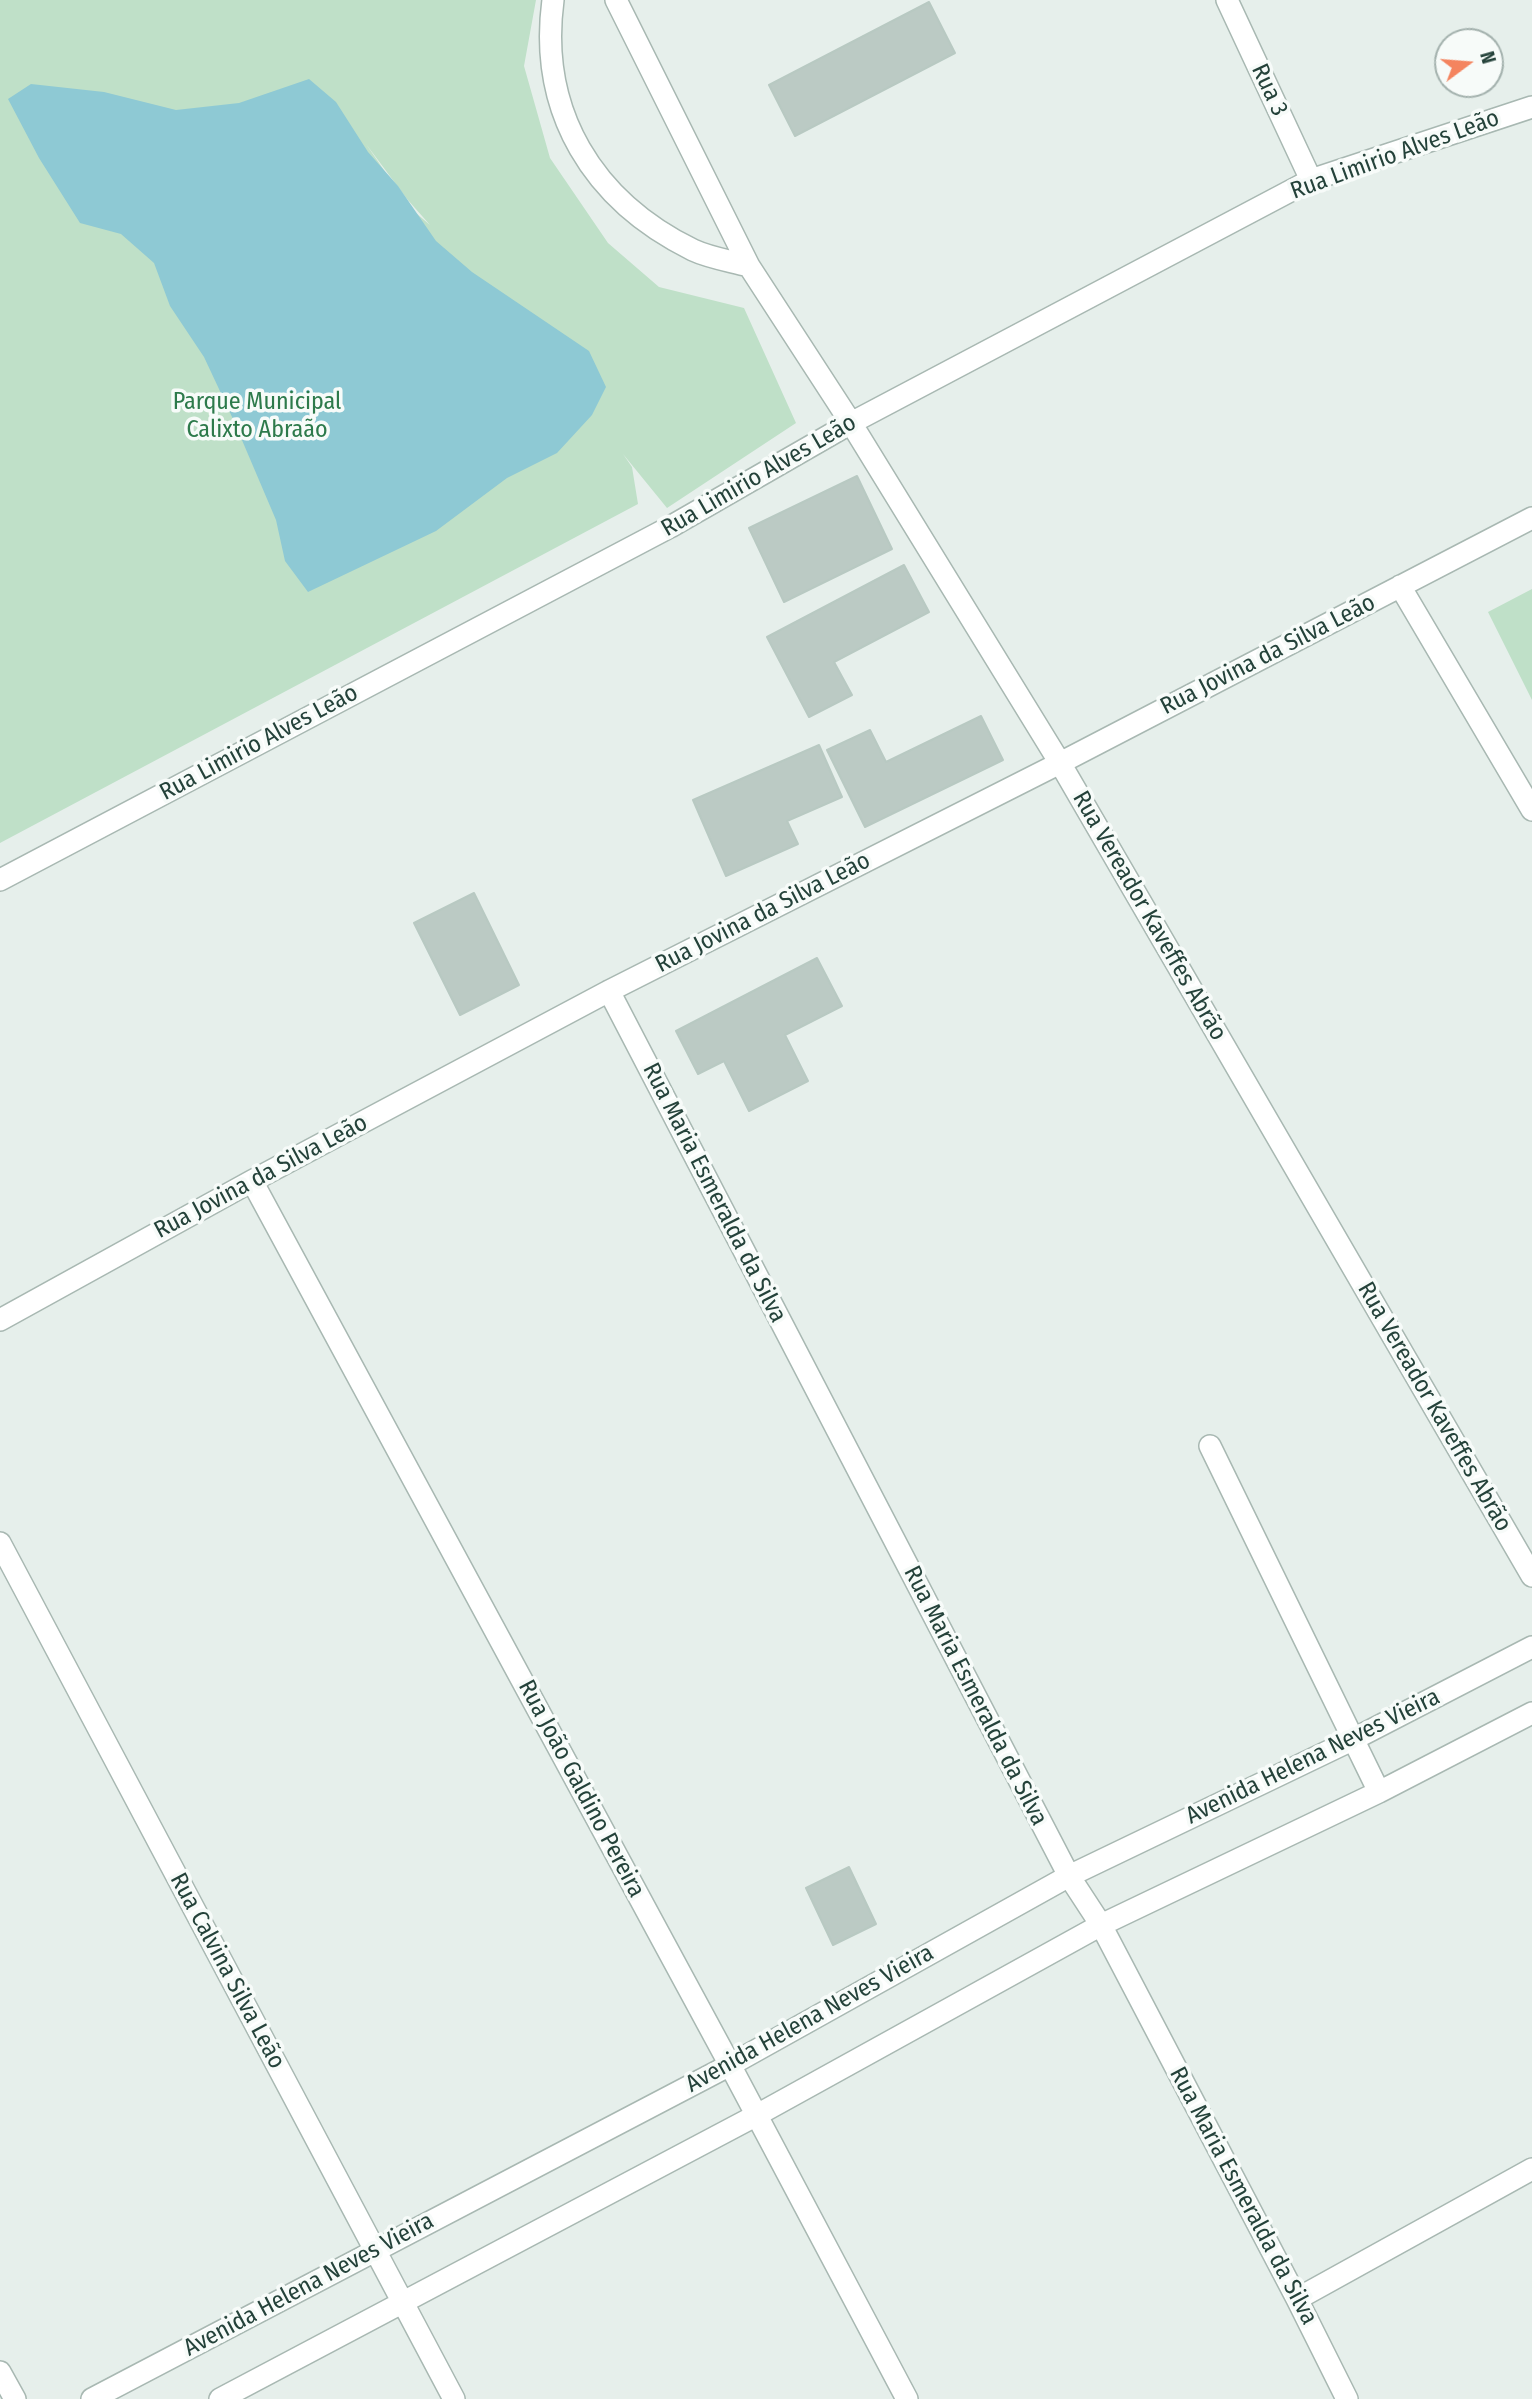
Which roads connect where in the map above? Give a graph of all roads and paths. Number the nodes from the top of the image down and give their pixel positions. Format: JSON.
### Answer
{"nodes":[{"id":1,"x":553,"y":0,"type":"edge"},
{"id":2,"x":616,"y":0,"type":"edge"},
{"id":3,"x":1227,"y":0,"type":"edge"},
{"id":4,"x":1532,"y":107,"type":"edge"},
{"id":5,"x":1311,"y":180,"type":"junction"},
{"id":6,"x":749,"y":266,"type":"junction"},
{"id":7,"x":851,"y":423,"type":"junction"},
{"id":8,"x":1532,"y":518,"type":"edge"},
{"id":9,"x":1400,"y":586,"type":"junction"},
{"id":10,"x":1060,"y":763,"type":"junction"},
{"id":11,"x":1532,"y":810,"type":"edge"},
{"id":12,"x":0,"y":880,"type":"edge"},
{"id":13,"x":609,"y":991,"type":"junction"},
{"id":14,"x":252,"y":1181,"type":"junction"},
{"id":15,"x":0,"y":1320,"type":"edge"},
{"id":16,"x":1210,"y":1446,"type":"dead end"},
{"id":17,"x":0,"y":1543,"type":"edge"},
{"id":18,"x":1532,"y":1577,"type":"edge"},
{"id":19,"x":1532,"y":1647,"type":"edge"},
{"id":20,"x":1532,"y":1713,"type":"edge"},
{"id":21,"x":1354,"y":1739,"type":"junction"},
{"id":22,"x":1379,"y":1792,"type":"junction"},
{"id":23,"x":1069,"y":1876,"type":"junction"},
{"id":24,"x":1101,"y":1925,"type":"junction"},
{"id":25,"x":730,"y":2065,"type":"junction"},
{"id":26,"x":757,"y":2115,"type":"junction"},
{"id":27,"x":1532,"y":2169,"type":"edge"},
{"id":28,"x":376,"y":2250,"type":"junction"},
{"id":29,"x":1297,"y":2299,"type":"junction"},
{"id":30,"x":402,"y":2301,"type":"junction"},
{"id":31,"x":0,"y":2372,"type":"edge"},
{"id":32,"x":15,"y":2399,"type":"edge"},
{"id":33,"x":92,"y":2399,"type":"edge"},
{"id":34,"x":220,"y":2399,"type":"edge"},
{"id":35,"x":454,"y":2399,"type":"edge"},
{"id":36,"x":907,"y":2399,"type":"edge"},
{"id":37,"x":1347,"y":2399,"type":"edge"}],
"edges":[{"from":1,"to":6,"type":"street"},
{"from":2,"to":6,"type":"street","name":"Rua Vereador Kaveffes Abrão"},
{"from":3,"to":5,"type":"street","name":"Rua 3"},
{"from":4,"to":5,"type":"street","name":"Rua Limirio Alves Leão"},
{"from":5,"to":7,"type":"street","name":"Rua Limirio Alves Leão"},
{"from":6,"to":7,"type":"street","name":"Rua Vereador Kaveffes Abrão"},
{"from":7,"to":10,"type":"street","name":"Rua Vereador Kaveffes Abrão"},
{"from":7,"to":12,"type":"street","name":"Rua Limirio Alves Leão"},
{"from":8,"to":9,"type":"street","name":"Rua Jovina da Silva Leão"},
{"from":9,"to":10,"type":"street","name":"Rua Jovina da Silva Leão"},
{"from":9,"to":11,"type":"street"},
{"from":10,"to":13,"type":"street","name":"Rua Jovina da Silva Leão"},
{"from":10,"to":18,"type":"street","name":"Rua Vereador Kaveffes Abrão"},
{"from":13,"to":14,"type":"street","name":"Rua Jovina da Silva Leão"},
{"from":13,"to":23,"type":"street","name":"Rua Maria Esmeralda da Silva"},
{"from":14,"to":15,"type":"street","name":"Rua Jovina da Silva Leão"},
{"from":14,"to":25,"type":"street","name":"Rua João Galdino Pereira"},
{"from":16,"to":21,"type":"street"},
{"from":17,"to":28,"type":"street","name":"Rua Calvina Silva Leão"},
{"from":19,"to":21,"type":"street","name":"Avenida Helena Neves Vieira"},
{"from":20,"to":22,"type":"street"},
{"from":21,"to":22,"type":"street"},
{"from":21,"to":23,"type":"street","name":"Avenida Helena Neves Vieira"},
{"from":22,"to":24,"type":"street"},
{"from":23,"to":24,"type":"street","name":"Rua Maria Esmeralda da Silva"},
{"from":23,"to":25,"type":"street","name":"Avenida Helena Neves Vieira"},
{"from":24,"to":26,"type":"street"},
{"from":24,"to":29,"type":"street","name":"Rua Maria Esmeralda da Silva"},
{"from":25,"to":26,"type":"street","name":"Rua João Galdino Pereira"},
{"from":25,"to":28,"type":"street","name":"Avenida Helena Neves Vieira"},
{"from":26,"to":30,"type":"street"},
{"from":26,"to":36,"type":"street","name":"Rua João Galdino Pereira"},
{"from":27,"to":29,"type":"street"},
{"from":28,"to":30,"type":"street","name":"Rua Calvina Silva Leão"},
{"from":28,"to":33,"type":"street","name":"Avenida Helena Neves Vieira"},
{"from":29,"to":37,"type":"street","name":"Rua Maria Esmeralda da Silva"},
{"from":30,"to":34,"type":"street"},
{"from":30,"to":35,"type":"street","name":"Rua Calvina Silva Leão"},
{"from":31,"to":32,"type":"street"}]}
